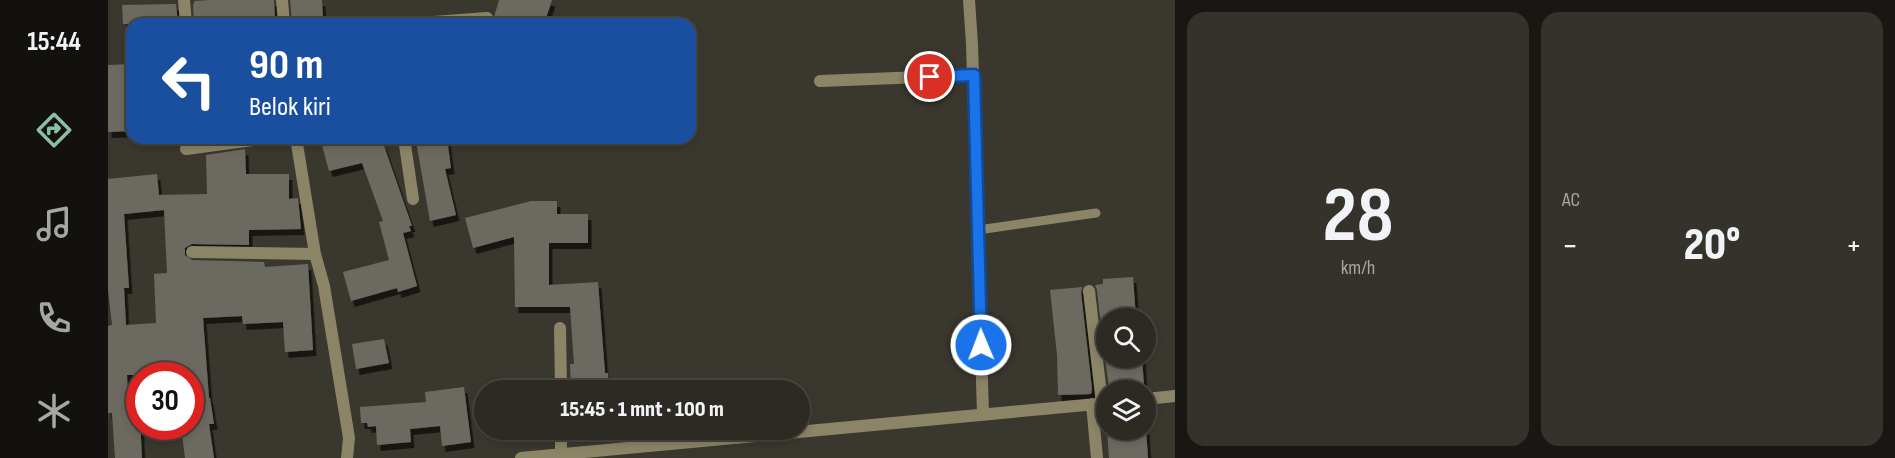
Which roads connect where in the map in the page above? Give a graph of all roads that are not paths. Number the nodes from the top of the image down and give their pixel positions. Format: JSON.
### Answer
{"nodes":[{"id":1,"x":184,"y":0,"type":"edge"},
{"id":2,"x":282,"y":0,"type":"edge"},
{"id":3,"x":969,"y":0,"type":"edge"},
{"id":4,"x":186,"y":18,"type":"edge"},
{"id":5,"x":284,"y":18,"type":"edge"},
{"id":6,"x":974,"y":75,"type":"junction"},
{"id":7,"x":820,"y":81,"type":"dead end"},
{"id":8,"x":223,"y":144,"type":"edge"},
{"id":9,"x":297,"y":144,"type":"edge"},
{"id":10,"x":405,"y":144,"type":"edge"},
{"id":11,"x":186,"y":149,"type":"dead end"},
{"id":12,"x":413,"y":199,"type":"dead end"},
{"id":13,"x":1096,"y":213,"type":"dead end"},
{"id":14,"x":978,"y":230,"type":"junction"},
{"id":15,"x":192,"y":252,"type":"dead end"},
{"id":16,"x":315,"y":254,"type":"junction"},
{"id":17,"x":1089,"y":291,"type":"dead end"},
{"id":18,"x":560,"y":328,"type":"dead end"},
{"id":19,"x":561,"y":380,"type":"edge"},
{"id":20,"x":1098,"y":380,"type":"edge"},
{"id":21,"x":1175,"y":396,"type":"edge"},
{"id":22,"x":1156,"y":398,"type":"edge"},
{"id":23,"x":1096,"y":403,"type":"edge"},
{"id":24,"x":983,"y":414,"type":"junction"},
{"id":25,"x":561,"y":440,"type":"edge"},
{"id":26,"x":1098,"y":440,"type":"edge"},
{"id":27,"x":561,"y":453,"type":"junction"},
{"id":28,"x":347,"y":458,"type":"edge"},
{"id":29,"x":520,"y":458,"type":"edge"},
{"id":30,"x":1097,"y":458,"type":"edge"}],
"edges":[{"from":1,"to":4,"type":"street"},
{"from":2,"to":5,"type":"street"},
{"from":3,"to":6,"type":"street"},
{"from":6,"to":7,"type":"street"},
{"from":6,"to":14,"type":"street"},
{"from":8,"to":11,"type":"street"},
{"from":9,"to":16,"type":"street"},
{"from":10,"to":12,"type":"street"},
{"from":13,"to":14,"type":"lane"},
{"from":14,"to":24,"type":"street"},
{"from":15,"to":16,"type":"street"},
{"from":16,"to":28,"type":"street"},
{"from":17,"to":20,"type":"street"},
{"from":18,"to":19,"type":"street"},
{"from":21,"to":22,"type":"street"},
{"from":23,"to":24,"type":"street"},
{"from":24,"to":27,"type":"street"},
{"from":25,"to":27,"type":"street"},
{"from":26,"to":30,"type":"street"},
{"from":27,"to":29,"type":"street"}]}
